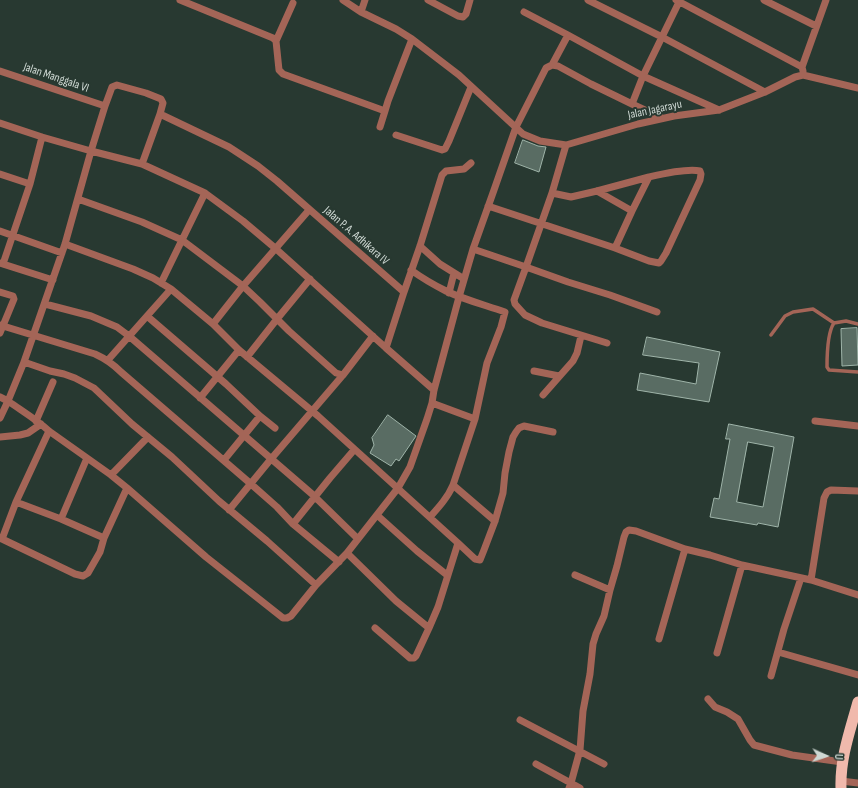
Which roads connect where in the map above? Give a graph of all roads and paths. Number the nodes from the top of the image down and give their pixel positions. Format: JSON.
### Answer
{"nodes":[{"id":1,"x":180,"y":0,"type":"edge"},
{"id":2,"x":343,"y":0,"type":"edge"},
{"id":3,"x":365,"y":0,"type":"edge"},
{"id":4,"x":428,"y":0,"type":"edge"},
{"id":5,"x":470,"y":0,"type":"edge"},
{"id":6,"x":588,"y":0,"type":"edge"},
{"id":7,"x":764,"y":0,"type":"edge"},
{"id":8,"x":826,"y":0,"type":"edge"},
{"id":9,"x":291,"y":1,"type":"edge"},
{"id":10,"x":678,"y":1,"type":"edge"},
{"id":11,"x":361,"y":12,"type":"junction"},
{"id":12,"x":524,"y":12,"type":"dead end"},
{"id":13,"x":816,"y":26,"type":"junction"},
{"id":14,"x":568,"y":34,"type":"junction"},
{"id":15,"x":662,"y":37,"type":"junction"},
{"id":16,"x":412,"y":39,"type":"junction"},
{"id":17,"x":276,"y":41,"type":"junction"},
{"id":18,"x":552,"y":65,"type":"junction"},
{"id":19,"x":802,"y":67,"type":"junction"},
{"id":20,"x":0,"y":71,"type":"edge"},
{"id":21,"x":803,"y":75,"type":"junction"},
{"id":22,"x":643,"y":76,"type":"junction"},
{"id":23,"x":471,"y":87,"type":"junction"},
{"id":24,"x":858,"y":88,"type":"edge"},
{"id":25,"x":765,"y":92,"type":"junction"},
{"id":26,"x":632,"y":104,"type":"junction"},
{"id":27,"x":104,"y":106,"type":"junction"},
{"id":28,"x":719,"y":110,"type":"junction"},
{"id":29,"x":385,"y":111,"type":"junction"},
{"id":30,"x":160,"y":114,"type":"junction"},
{"id":31,"x":662,"y":118,"type":"junction"},
{"id":32,"x":0,"y":123,"type":"edge"},
{"id":33,"x":380,"y":127,"type":"dead end"},
{"id":34,"x":516,"y":128,"type":"junction"},
{"id":35,"x":396,"y":135,"type":"dead end"},
{"id":36,"x":42,"y":137,"type":"junction"},
{"id":37,"x":566,"y":145,"type":"junction"},
{"id":38,"x":91,"y":151,"type":"junction"},
{"id":39,"x":471,"y":163,"type":"dead end"},
{"id":40,"x":142,"y":164,"type":"junction"},
{"id":41,"x":0,"y":174,"type":"edge"},
{"id":42,"x":649,"y":177,"type":"junction"},
{"id":43,"x":30,"y":184,"type":"junction"},
{"id":44,"x":597,"y":191,"type":"junction"},
{"id":45,"x":205,"y":193,"type":"junction"},
{"id":46,"x":552,"y":193,"type":"junction"},
{"id":47,"x":78,"y":199,"type":"junction"},
{"id":48,"x":488,"y":206,"type":"junction"},
{"id":49,"x":309,"y":210,"type":"junction"},
{"id":50,"x":632,"y":211,"type":"junction"},
{"id":51,"x":541,"y":223,"type":"junction"},
{"id":52,"x":0,"y":231,"type":"edge"},
{"id":53,"x":13,"y":236,"type":"junction"},
{"id":54,"x":182,"y":240,"type":"junction"},
{"id":55,"x":65,"y":244,"type":"junction"},
{"id":56,"x":419,"y":247,"type":"junction"},
{"id":57,"x":275,"y":248,"type":"junction"},
{"id":58,"x":615,"y":248,"type":"junction"},
{"id":59,"x":473,"y":249,"type":"junction"},
{"id":60,"x":62,"y":253,"type":"junction"},
{"id":61,"x":2,"y":263,"type":"edge"},
{"id":62,"x":526,"y":268,"type":"junction"},
{"id":63,"x":411,"y":269,"type":"junction"},
{"id":64,"x":454,"y":274,"type":"junction"},
{"id":65,"x":310,"y":279,"type":"junction"},
{"id":66,"x":464,"y":279,"type":"junction"},
{"id":67,"x":53,"y":280,"type":"junction"},
{"id":68,"x":161,"y":283,"type":"junction"},
{"id":69,"x":243,"y":286,"type":"junction"},
{"id":70,"x":171,"y":289,"type":"junction"},
{"id":71,"x":0,"y":292,"type":"edge"},
{"id":72,"x":404,"y":292,"type":"junction"},
{"id":73,"x":450,"y":292,"type":"junction"},
{"id":74,"x":459,"y":297,"type":"junction"},
{"id":75,"x":45,"y":304,"type":"junction"},
{"id":76,"x":656,"y":312,"type":"dead end"},
{"id":77,"x":147,"y":316,"type":"junction"},
{"id":78,"x":277,"y":319,"type":"junction"},
{"id":79,"x":834,"y":323,"type":"junction"},
{"id":80,"x":213,"y":324,"type":"junction"},
{"id":81,"x":858,"y":324,"type":"edge"},
{"id":82,"x":1,"y":328,"type":"edge"},
{"id":83,"x":32,"y":335,"type":"junction"},
{"id":84,"x":771,"y":335,"type":"dead end"},
{"id":85,"x":129,"y":336,"type":"junction"},
{"id":86,"x":373,"y":336,"type":"junction"},
{"id":87,"x":581,"y":336,"type":"junction"},
{"id":88,"x":607,"y":343,"type":"dead end"},
{"id":89,"x":386,"y":348,"type":"junction"},
{"id":90,"x":239,"y":350,"type":"junction"},
{"id":91,"x":247,"y":357,"type":"junction"},
{"id":92,"x":108,"y":360,"type":"junction"},
{"id":93,"x":24,"y":362,"type":"junction"},
{"id":94,"x":534,"y":371,"type":"dead end"},
{"id":95,"x":858,"y":372,"type":"edge"},
{"id":96,"x":343,"y":375,"type":"junction"},
{"id":97,"x":558,"y":376,"type":"junction"},
{"id":98,"x":217,"y":377,"type":"junction"},
{"id":99,"x":53,"y":382,"type":"dead end"},
{"id":100,"x":434,"y":390,"type":"junction"},
{"id":101,"x":543,"y":395,"type":"dead end"},
{"id":102,"x":0,"y":397,"type":"edge"},
{"id":103,"x":200,"y":398,"type":"junction"},
{"id":104,"x":8,"y":401,"type":"junction"},
{"id":105,"x":432,"y":403,"type":"junction"},
{"id":106,"x":312,"y":411,"type":"junction"},
{"id":107,"x":260,"y":416,"type":"junction"},
{"id":108,"x":0,"y":418,"type":"edge"},
{"id":109,"x":474,"y":419,"type":"junction"},
{"id":110,"x":39,"y":422,"type":"junction"},
{"id":111,"x":815,"y":422,"type":"dead end"},
{"id":112,"x":858,"y":426,"type":"edge"},
{"id":113,"x":275,"y":428,"type":"dead end"},
{"id":114,"x":48,"y":431,"type":"junction"},
{"id":115,"x":553,"y":432,"type":"dead end"},
{"id":116,"x":244,"y":436,"type":"junction"},
{"id":117,"x":0,"y":437,"type":"edge"},
{"id":118,"x":148,"y":437,"type":"junction"},
{"id":119,"x":354,"y":450,"type":"junction"},
{"id":120,"x":87,"y":458,"type":"junction"},
{"id":121,"x":271,"y":459,"type":"junction"},
{"id":122,"x":224,"y":460,"type":"junction"},
{"id":123,"x":111,"y":475,"type":"junction"},
{"id":124,"x":251,"y":484,"type":"junction"},
{"id":125,"x":453,"y":485,"type":"junction"},
{"id":126,"x":127,"y":488,"type":"junction"},
{"id":127,"x":398,"y":488,"type":"junction"},
{"id":128,"x":858,"y":491,"type":"edge"},
{"id":129,"x":315,"y":497,"type":"junction"},
{"id":130,"x":16,"y":502,"type":"junction"},
{"id":131,"x":229,"y":510,"type":"junction"},
{"id":132,"x":377,"y":515,"type":"junction"},
{"id":133,"x":430,"y":517,"type":"junction"},
{"id":134,"x":61,"y":519,"type":"junction"},
{"id":135,"x":495,"y":521,"type":"junction"},
{"id":136,"x":293,"y":524,"type":"junction"},
{"id":137,"x":104,"y":538,"type":"junction"},
{"id":138,"x":1,"y":539,"type":"edge"},
{"id":139,"x":358,"y":539,"type":"junction"},
{"id":140,"x":458,"y":543,"type":"junction"},
{"id":141,"x":685,"y":549,"type":"junction"},
{"id":142,"x":347,"y":553,"type":"junction"},
{"id":143,"x":339,"y":562,"type":"junction"},
{"id":144,"x":742,"y":565,"type":"junction"},
{"id":145,"x":447,"y":575,"type":"junction"},
{"id":146,"x":575,"y":575,"type":"dead end"},
{"id":147,"x":801,"y":578,"type":"junction"},
{"id":148,"x":811,"y":580,"type":"junction"},
{"id":149,"x":316,"y":585,"type":"junction"},
{"id":150,"x":610,"y":590,"type":"junction"},
{"id":151,"x":858,"y":595,"type":"edge"},
{"id":152,"x":375,"y":628,"type":"dead end"},
{"id":153,"x":429,"y":628,"type":"junction"},
{"id":154,"x":659,"y":639,"type":"dead end"},
{"id":155,"x":778,"y":652,"type":"junction"},
{"id":156,"x":717,"y":653,"type":"dead end"},
{"id":157,"x":858,"y":675,"type":"edge"},
{"id":158,"x":770,"y":676,"type":"dead end"},
{"id":159,"x":708,"y":699,"type":"dead end"},
{"id":160,"x":858,"y":702,"type":"edge"},
{"id":161,"x":520,"y":720,"type":"dead end"},
{"id":162,"x":580,"y":750,"type":"junction"},
{"id":163,"x":842,"y":762,"type":"junction"},
{"id":164,"x":536,"y":764,"type":"dead end"},
{"id":165,"x":604,"y":764,"type":"dead end"},
{"id":166,"x":858,"y":783,"type":"edge"},
{"id":167,"x":841,"y":784,"type":"edge"},
{"id":168,"x":570,"y":785,"type":"edge"},
{"id":169,"x":580,"y":788,"type":"edge"}],
"edges":[{"from":1,"to":17,"type":"street"},
{"from":2,"to":11,"type":"street","name":"Jalan Jagarayu"},
{"from":3,"to":11,"type":"street"},
{"from":4,"to":5,"type":"street"},
{"from":6,"to":15,"type":"street"},
{"from":7,"to":13,"type":"street"},
{"from":8,"to":13,"type":"street"},
{"from":9,"to":17,"type":"street"},
{"from":10,"to":15,"type":"street"},
{"from":10,"to":19,"type":"street"},
{"from":11,"to":16,"type":"street","name":"Jalan Jagarayu"},
{"from":12,"to":14,"type":"street"},
{"from":13,"to":19,"type":"street"},
{"from":14,"to":18,"type":"street"},
{"from":14,"to":22,"type":"street"},
{"from":15,"to":22,"type":"street"},
{"from":15,"to":25,"type":"street"},
{"from":16,"to":23,"type":"street","name":"Jalan Jagarayu"},
{"from":16,"to":29,"type":"street"},
{"from":17,"to":29,"type":"street"},
{"from":18,"to":26,"type":"street"},
{"from":18,"to":34,"type":"street"},
{"from":19,"to":21,"type":"street"},
{"from":20,"to":27,"type":"street","name":"Jalan Manggala VI"},
{"from":21,"to":24,"type":"street"},
{"from":21,"to":25,"type":"street","name":"Jalan Jagarayu"},
{"from":22,"to":26,"type":"street"},
{"from":22,"to":28,"type":"street"},
{"from":23,"to":34,"type":"street","name":"Jalan Jagarayu"},
{"from":23,"to":35,"type":"street"},
{"from":25,"to":28,"type":"street","name":"Jalan Jagarayu"},
{"from":26,"to":31,"type":"street"},
{"from":27,"to":30,"type":"street"},
{"from":27,"to":38,"type":"street"},
{"from":28,"to":31,"type":"street","name":"Jalan Jagarayu"},
{"from":29,"to":33,"type":"street"},
{"from":30,"to":40,"type":"street"},
{"from":30,"to":49,"type":"street","name":"Jalan P. A. Adhikara IV"},
{"from":31,"to":37,"type":"street","name":"Jalan Jagarayu"},
{"from":32,"to":36,"type":"street"},
{"from":34,"to":37,"type":"street","name":"Jalan Jagarayu"},
{"from":34,"to":48,"type":"street"},
{"from":36,"to":38,"type":"street"},
{"from":36,"to":43,"type":"street"},
{"from":37,"to":46,"type":"street"},
{"from":38,"to":40,"type":"street"},
{"from":38,"to":47,"type":"street"},
{"from":39,"to":56,"type":"street"},
{"from":40,"to":45,"type":"street"},
{"from":41,"to":43,"type":"street"},
{"from":42,"to":44,"type":"street"},
{"from":42,"to":50,"type":"street"},
{"from":42,"to":58,"type":"street"},
{"from":43,"to":53,"type":"street"},
{"from":44,"to":46,"type":"street"},
{"from":44,"to":50,"type":"street"},
{"from":45,"to":54,"type":"street"},
{"from":45,"to":57,"type":"street"},
{"from":46,"to":51,"type":"street"},
{"from":47,"to":54,"type":"street"},
{"from":47,"to":55,"type":"street"},
{"from":48,"to":51,"type":"street"},
{"from":48,"to":59,"type":"street"},
{"from":49,"to":57,"type":"street"},
{"from":49,"to":72,"type":"street","name":"Jalan P. A. Adhikara IV"},
{"from":50,"to":58,"type":"street"},
{"from":51,"to":58,"type":"street"},
{"from":51,"to":62,"type":"street"},
{"from":52,"to":53,"type":"street"},
{"from":53,"to":60,"type":"street"},
{"from":53,"to":61,"type":"street"},
{"from":54,"to":68,"type":"street"},
{"from":54,"to":69,"type":"street"},
{"from":55,"to":60,"type":"street"},
{"from":55,"to":68,"type":"street"},
{"from":56,"to":63,"type":"street"},
{"from":56,"to":64,"type":"street"},
{"from":57,"to":65,"type":"street"},
{"from":57,"to":69,"type":"street"},
{"from":59,"to":62,"type":"street"},
{"from":59,"to":66,"type":"street"},
{"from":60,"to":67,"type":"street"},
{"from":61,"to":67,"type":"street"},
{"from":62,"to":76,"type":"street"},
{"from":62,"to":87,"type":"street"},
{"from":63,"to":72,"type":"street"},
{"from":63,"to":73,"type":"street"},
{"from":64,"to":66,"type":"street"},
{"from":64,"to":73,"type":"street"},
{"from":65,"to":78,"type":"street"},
{"from":65,"to":86,"type":"street"},
{"from":66,"to":74,"type":"street"},
{"from":67,"to":75,"type":"street"},
{"from":68,"to":70,"type":"street"},
{"from":69,"to":78,"type":"street"},
{"from":69,"to":80,"type":"street"},
{"from":70,"to":77,"type":"street"},
{"from":70,"to":80,"type":"street"},
{"from":71,"to":82,"type":"street"},
{"from":72,"to":89,"type":"street"},
{"from":73,"to":74,"type":"street"},
{"from":74,"to":100,"type":"street"},
{"from":74,"to":109,"type":"street"},
{"from":75,"to":83,"type":"street"},
{"from":75,"to":85,"type":"street"},
{"from":77,"to":85,"type":"street"},
{"from":77,"to":98,"type":"street"},
{"from":78,"to":91,"type":"street"},
{"from":78,"to":96,"type":"street"},
{"from":79,"to":81,"type":"lane"},
{"from":79,"to":84,"type":"lane"},
{"from":79,"to":95,"type":"lane"},
{"from":80,"to":90,"type":"street"},
{"from":82,"to":83,"type":"street"},
{"from":83,"to":92,"type":"street"},
{"from":83,"to":93,"type":"street"},
{"from":85,"to":92,"type":"street"},
{"from":85,"to":103,"type":"street"},
{"from":86,"to":89,"type":"street"},
{"from":86,"to":96,"type":"street"},
{"from":87,"to":88,"type":"street"},
{"from":87,"to":97,"type":"street"},
{"from":89,"to":100,"type":"street"},
{"from":90,"to":91,"type":"street"},
{"from":90,"to":98,"type":"street"},
{"from":91,"to":106,"type":"street"},
{"from":92,"to":122,"type":"street"},
{"from":93,"to":104,"type":"street"},
{"from":93,"to":118,"type":"street"},
{"from":94,"to":97,"type":"street"},
{"from":96,"to":106,"type":"street"},
{"from":97,"to":101,"type":"street"},
{"from":98,"to":103,"type":"street"},
{"from":98,"to":107,"type":"street"},
{"from":99,"to":110,"type":"street"},
{"from":100,"to":105,"type":"street"},
{"from":102,"to":104,"type":"street"},
{"from":103,"to":116,"type":"street"},
{"from":104,"to":108,"type":"street"},
{"from":104,"to":110,"type":"street"},
{"from":105,"to":109,"type":"street"},
{"from":105,"to":127,"type":"street"},
{"from":106,"to":119,"type":"street"},
{"from":106,"to":121,"type":"street"},
{"from":107,"to":113,"type":"street"},
{"from":107,"to":116,"type":"street"},
{"from":109,"to":125,"type":"street"},
{"from":110,"to":114,"type":"street"},
{"from":110,"to":117,"type":"street"},
{"from":111,"to":112,"type":"street"},
{"from":114,"to":120,"type":"street"},
{"from":114,"to":130,"type":"street"},
{"from":115,"to":135,"type":"street"},
{"from":116,"to":121,"type":"street"},
{"from":116,"to":122,"type":"street"},
{"from":118,"to":123,"type":"street"},
{"from":118,"to":131,"type":"street"},
{"from":119,"to":127,"type":"street"},
{"from":119,"to":129,"type":"street"},
{"from":120,"to":123,"type":"street"},
{"from":120,"to":134,"type":"street"},
{"from":121,"to":124,"type":"street"},
{"from":121,"to":129,"type":"street"},
{"from":122,"to":124,"type":"street"},
{"from":123,"to":126,"type":"street"},
{"from":124,"to":131,"type":"street"},
{"from":124,"to":136,"type":"street"},
{"from":125,"to":133,"type":"street"},
{"from":125,"to":135,"type":"street"},
{"from":126,"to":137,"type":"street"},
{"from":126,"to":149,"type":"street"},
{"from":127,"to":132,"type":"street"},
{"from":127,"to":133,"type":"street"},
{"from":128,"to":148,"type":"street"},
{"from":129,"to":136,"type":"street"},
{"from":129,"to":139,"type":"street"},
{"from":130,"to":134,"type":"street"},
{"from":130,"to":138,"type":"street"},
{"from":131,"to":149,"type":"street"},
{"from":132,"to":139,"type":"street"},
{"from":132,"to":145,"type":"street"},
{"from":133,"to":140,"type":"street"},
{"from":134,"to":137,"type":"street"},
{"from":135,"to":140,"type":"street"},
{"from":136,"to":143,"type":"street"},
{"from":137,"to":138,"type":"street"},
{"from":139,"to":142,"type":"street"},
{"from":140,"to":145,"type":"street"},
{"from":141,"to":144,"type":"street"},
{"from":141,"to":150,"type":"street"},
{"from":141,"to":154,"type":"street"},
{"from":142,"to":143,"type":"street"},
{"from":142,"to":153,"type":"street"},
{"from":143,"to":149,"type":"street"},
{"from":144,"to":147,"type":"street"},
{"from":144,"to":156,"type":"street"},
{"from":145,"to":153,"type":"street"},
{"from":146,"to":150,"type":"street"},
{"from":147,"to":148,"type":"street"},
{"from":147,"to":155,"type":"street"},
{"from":148,"to":151,"type":"street"},
{"from":150,"to":162,"type":"street"},
{"from":152,"to":153,"type":"street"},
{"from":155,"to":157,"type":"street"},
{"from":155,"to":158,"type":"street"},
{"from":159,"to":163,"type":"street"},
{"from":160,"to":163,"type":"highway"},
{"from":161,"to":162,"type":"street"},
{"from":162,"to":165,"type":"street"},
{"from":162,"to":168,"type":"street"},
{"from":163,"to":167,"type":"highway"},
{"from":164,"to":168,"type":"street"},
{"from":166,"to":167,"type":"street"},
{"from":168,"to":169,"type":"street"}]}
